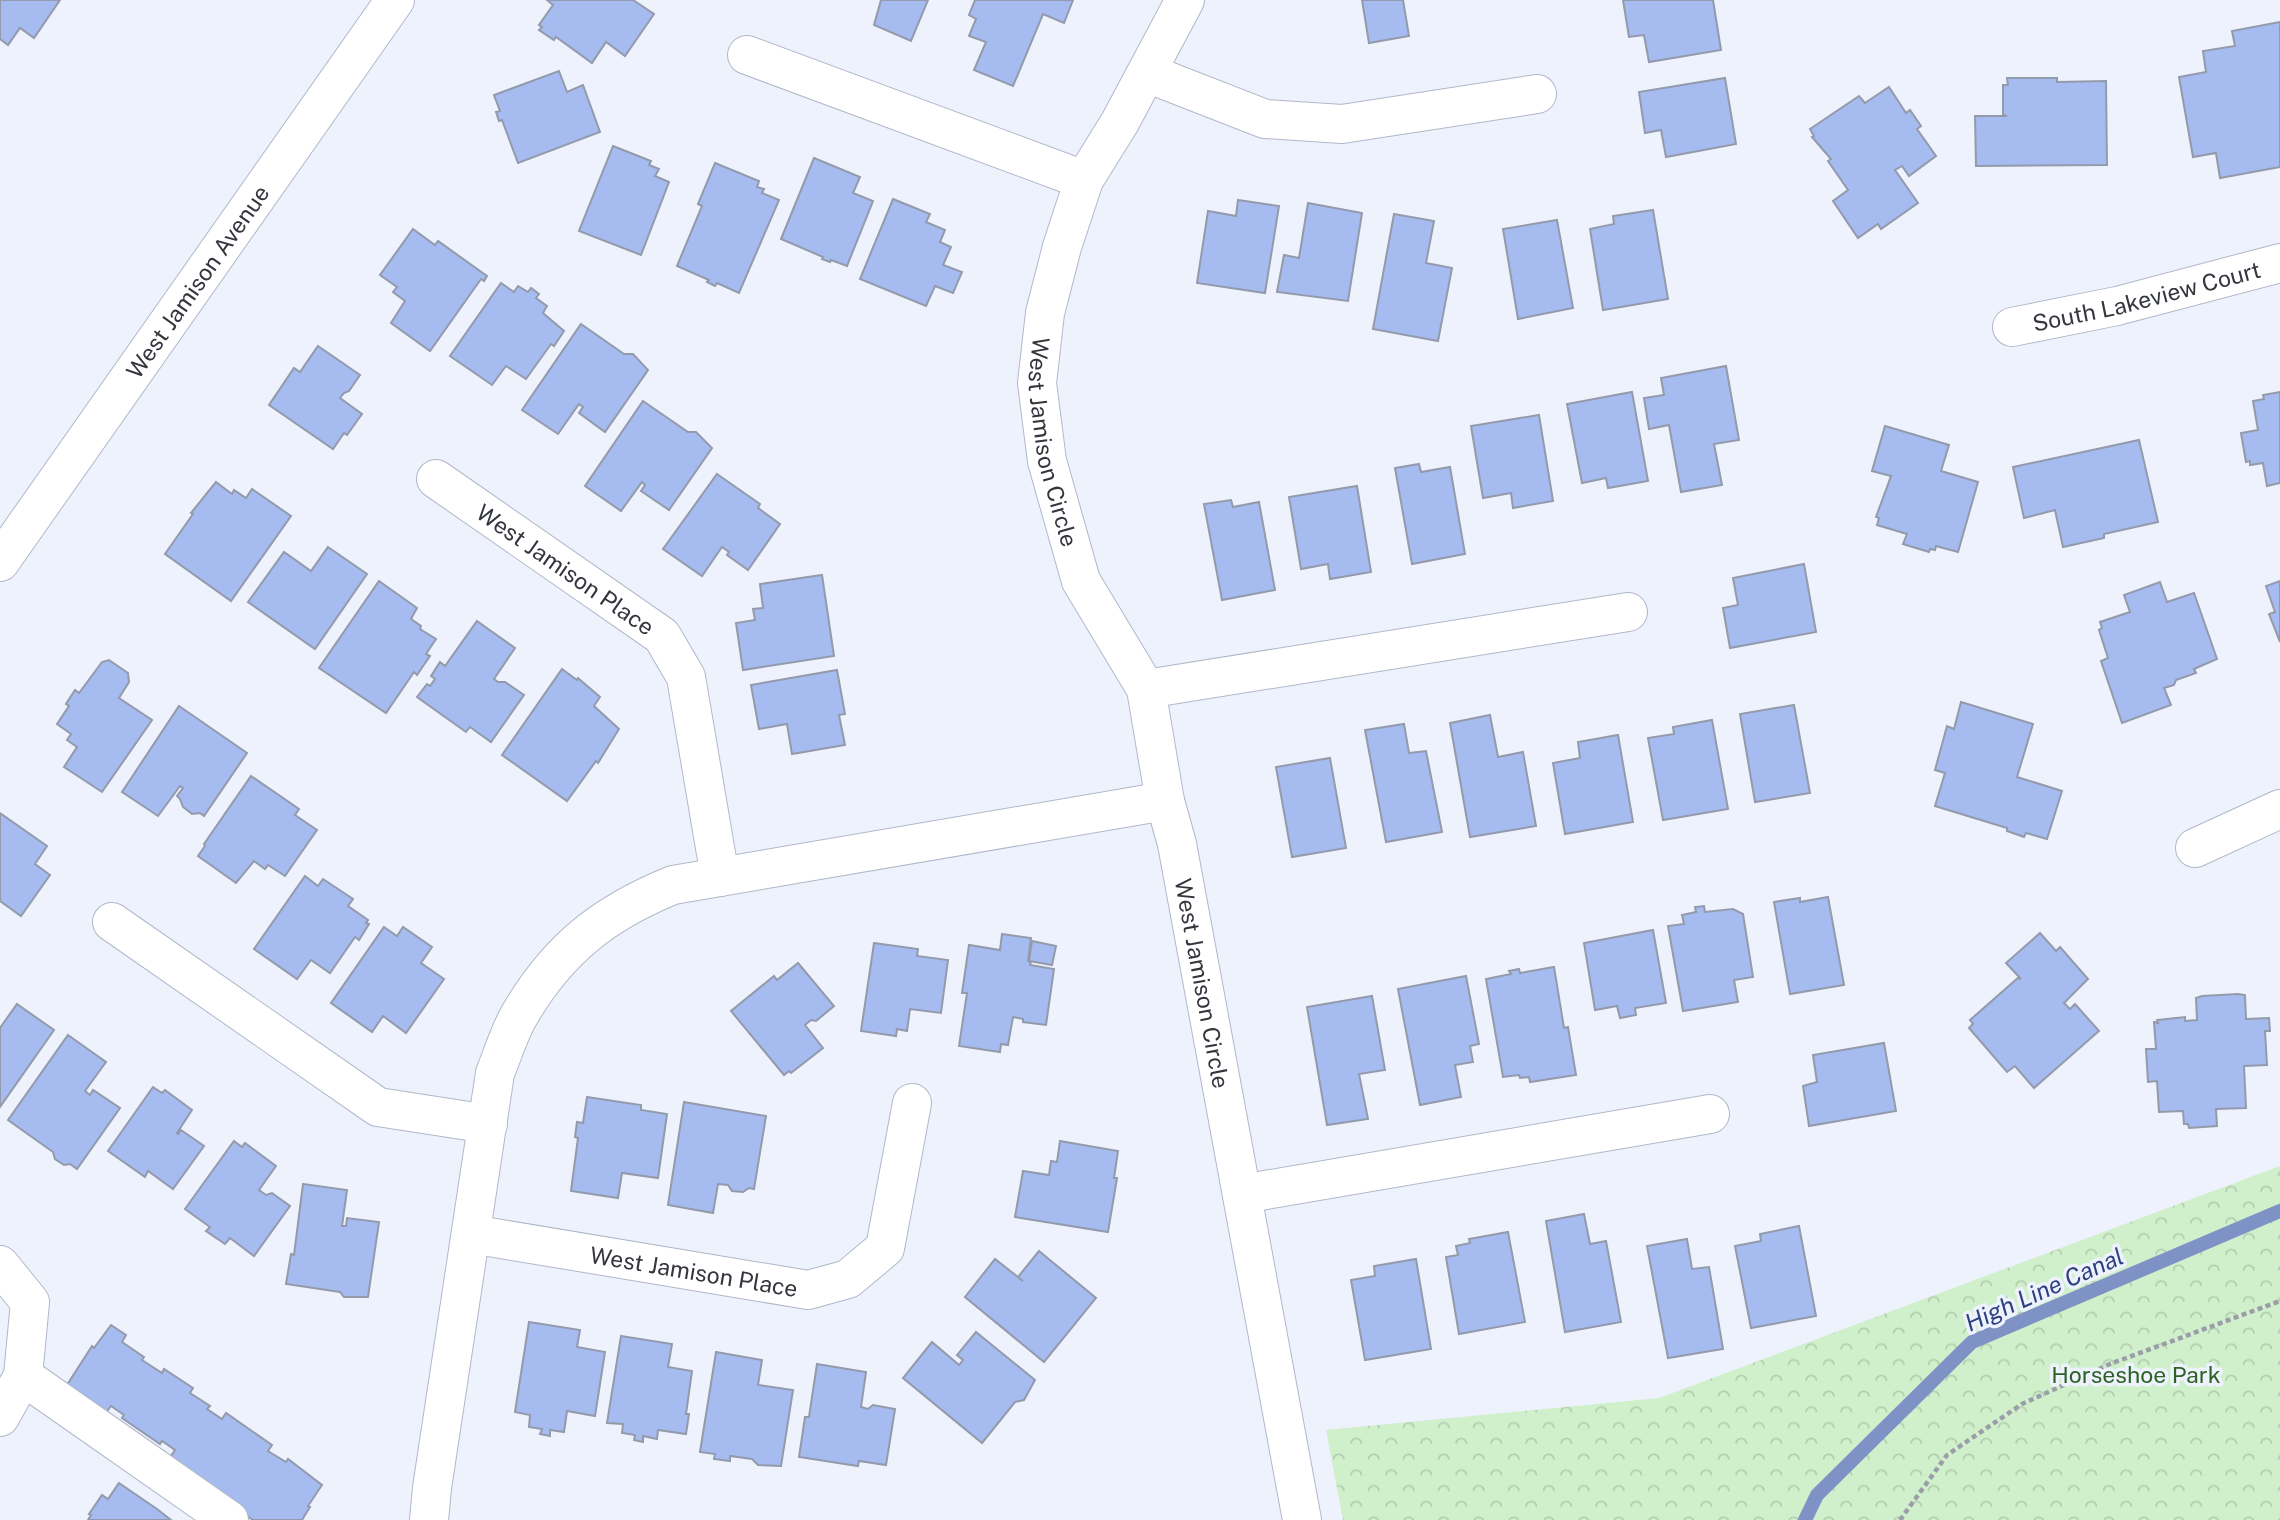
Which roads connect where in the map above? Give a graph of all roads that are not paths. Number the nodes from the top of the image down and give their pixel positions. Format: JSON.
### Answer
{"nodes":[{"id":1,"x":395,"y":0,"type":"edge"},
{"id":2,"x":1185,"y":0,"type":"edge"},
{"id":3,"x":747,"y":55,"type":"dead end"},
{"id":4,"x":1147,"y":73,"type":"junction"},
{"id":5,"x":1536,"y":94,"type":"dead end"},
{"id":6,"x":1084,"y":180,"type":"junction"},
{"id":7,"x":2280,"y":263,"type":"edge"},
{"id":8,"x":2012,"y":327,"type":"dead end"},
{"id":9,"x":436,"y":478,"type":"dead end"},
{"id":10,"x":0,"y":562,"type":"edge"},
{"id":11,"x":1628,"y":612,"type":"dead end"},
{"id":12,"x":1146,"y":689,"type":"junction"},
{"id":13,"x":1165,"y":801,"type":"junction"},
{"id":14,"x":2280,"y":809,"type":"edge"},
{"id":15,"x":2195,"y":848,"type":"dead end"},
{"id":16,"x":720,"y":877,"type":"junction"},
{"id":17,"x":112,"y":922,"type":"dead end"},
{"id":18,"x":912,"y":1103,"type":"dead end"},
{"id":19,"x":1710,"y":1114,"type":"dead end"},
{"id":20,"x":488,"y":1124,"type":"junction"},
{"id":21,"x":1242,"y":1194,"type":"junction"},
{"id":22,"x":471,"y":1234,"type":"junction"},
{"id":23,"x":0,"y":1265,"type":"edge"},
{"id":24,"x":23,"y":1376,"type":"junction"},
{"id":25,"x":0,"y":1417,"type":"edge"},
{"id":26,"x":229,"y":1520,"type":"edge"},
{"id":27,"x":429,"y":1520,"type":"edge"},
{"id":28,"x":1302,"y":1520,"type":"edge"}],
"edges":[{"from":1,"to":10,"type":"street","name":"West Jamison Avenue"},
{"from":2,"to":4,"type":"street","name":"West Jamison Circle"},
{"from":3,"to":6,"type":"street"},
{"from":4,"to":5,"type":"street"},
{"from":4,"to":6,"type":"street","name":"West Jamison Circle"},
{"from":6,"to":12,"type":"street","name":"West Jamison Circle"},
{"from":7,"to":8,"type":"street","name":"South Lakeview Court"},
{"from":9,"to":16,"type":"street","name":"West Jamison Place"},
{"from":11,"to":12,"type":"street"},
{"from":12,"to":13,"type":"street","name":"West Jamison Circle"},
{"from":13,"to":16,"type":"street"},
{"from":13,"to":21,"type":"street","name":"West Jamison Circle"},
{"from":14,"to":15,"type":"street"},
{"from":16,"to":20,"type":"street"},
{"from":17,"to":20,"type":"street"},
{"from":18,"to":22,"type":"street","name":"West Jamison Place"},
{"from":19,"to":21,"type":"street"},
{"from":20,"to":22,"type":"street"},
{"from":21,"to":28,"type":"street","name":"West Jamison Circle"},
{"from":22,"to":27,"type":"street"},
{"from":23,"to":24,"type":"street"},
{"from":24,"to":25,"type":"street"},
{"from":24,"to":26,"type":"street"}]}
